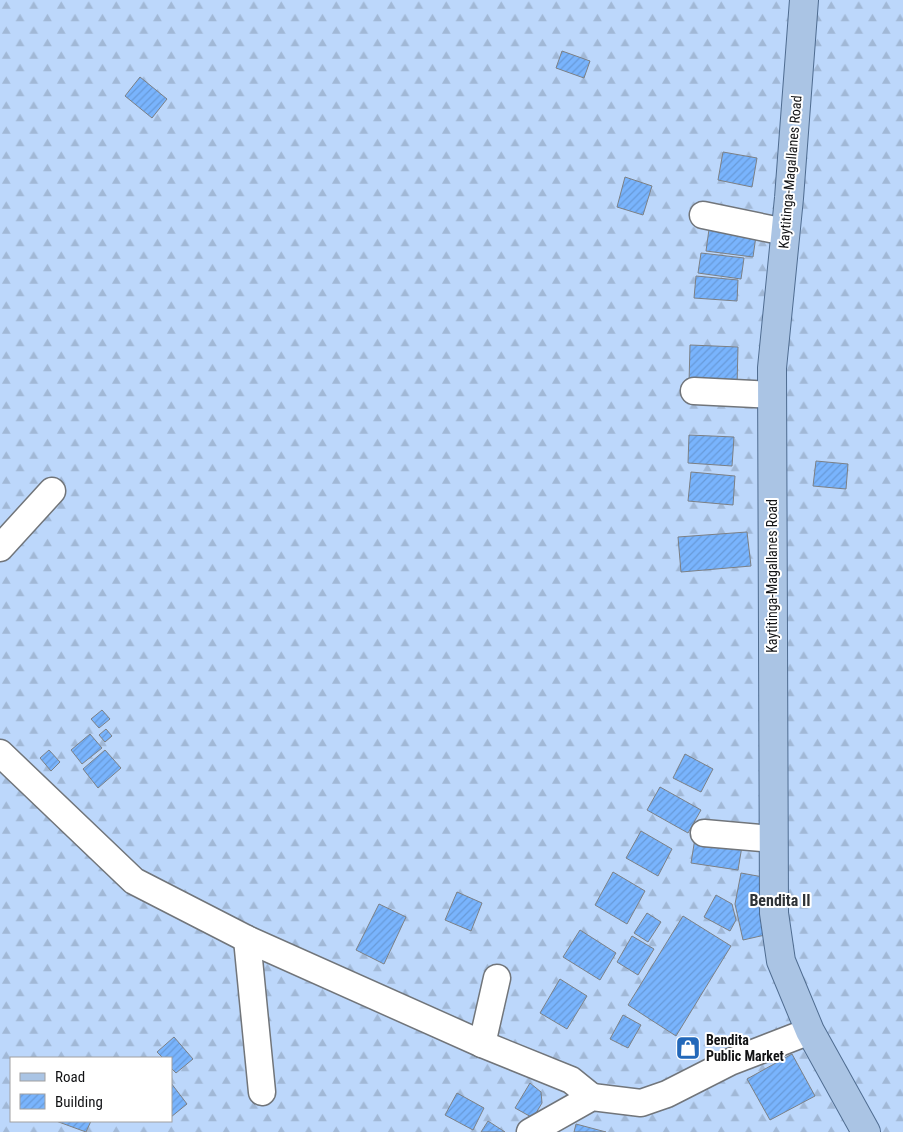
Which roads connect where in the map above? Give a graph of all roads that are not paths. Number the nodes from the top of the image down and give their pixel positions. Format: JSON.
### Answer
{"nodes":[{"id":1,"x":804,"y":0,"type":"edge"},
{"id":2,"x":703,"y":215,"type":"dead end"},
{"id":3,"x":785,"y":232,"type":"junction"},
{"id":4,"x":694,"y":391,"type":"dead end"},
{"id":5,"x":772,"y":395,"type":"junction"},
{"id":6,"x":52,"y":491,"type":"dead end"},
{"id":7,"x":0,"y":548,"type":"edge"},
{"id":8,"x":0,"y":753,"type":"edge"},
{"id":9,"x":704,"y":833,"type":"dead end"},
{"id":10,"x":773,"y":839,"type":"junction"},
{"id":11,"x":247,"y":939,"type":"junction"},
{"id":12,"x":497,"y":978,"type":"dead end"},
{"id":13,"x":810,"y":1031,"type":"junction"},
{"id":14,"x":482,"y":1044,"type":"junction"},
{"id":15,"x":262,"y":1092,"type":"dead end"},
{"id":16,"x":592,"y":1097,"type":"junction"},
{"id":17,"x":530,"y":1132,"type":"edge"},
{"id":18,"x":866,"y":1132,"type":"edge"}],
"edges":[{"from":1,"to":3,"type":"main road","name":"Kaytitinga-Magallanes Road"},
{"from":2,"to":3,"type":"street"},
{"from":3,"to":5,"type":"main road","name":"Kaytitinga-Magallanes Road"},
{"from":4,"to":5,"type":"street"},
{"from":5,"to":10,"type":"main road","name":"Kaytitinga-Magallanes Road"},
{"from":6,"to":7,"type":"street"},
{"from":8,"to":11,"type":"street"},
{"from":9,"to":10,"type":"street"},
{"from":10,"to":13,"type":"main road","name":"Kaytitinga-Magallanes Road"},
{"from":11,"to":14,"type":"street"},
{"from":11,"to":15,"type":"street"},
{"from":12,"to":14,"type":"street"},
{"from":13,"to":16,"type":"street"},
{"from":13,"to":18,"type":"main road","name":"Kaytitinga-Magallanes Road"},
{"from":14,"to":16,"type":"street"},
{"from":16,"to":17,"type":"street"}]}
